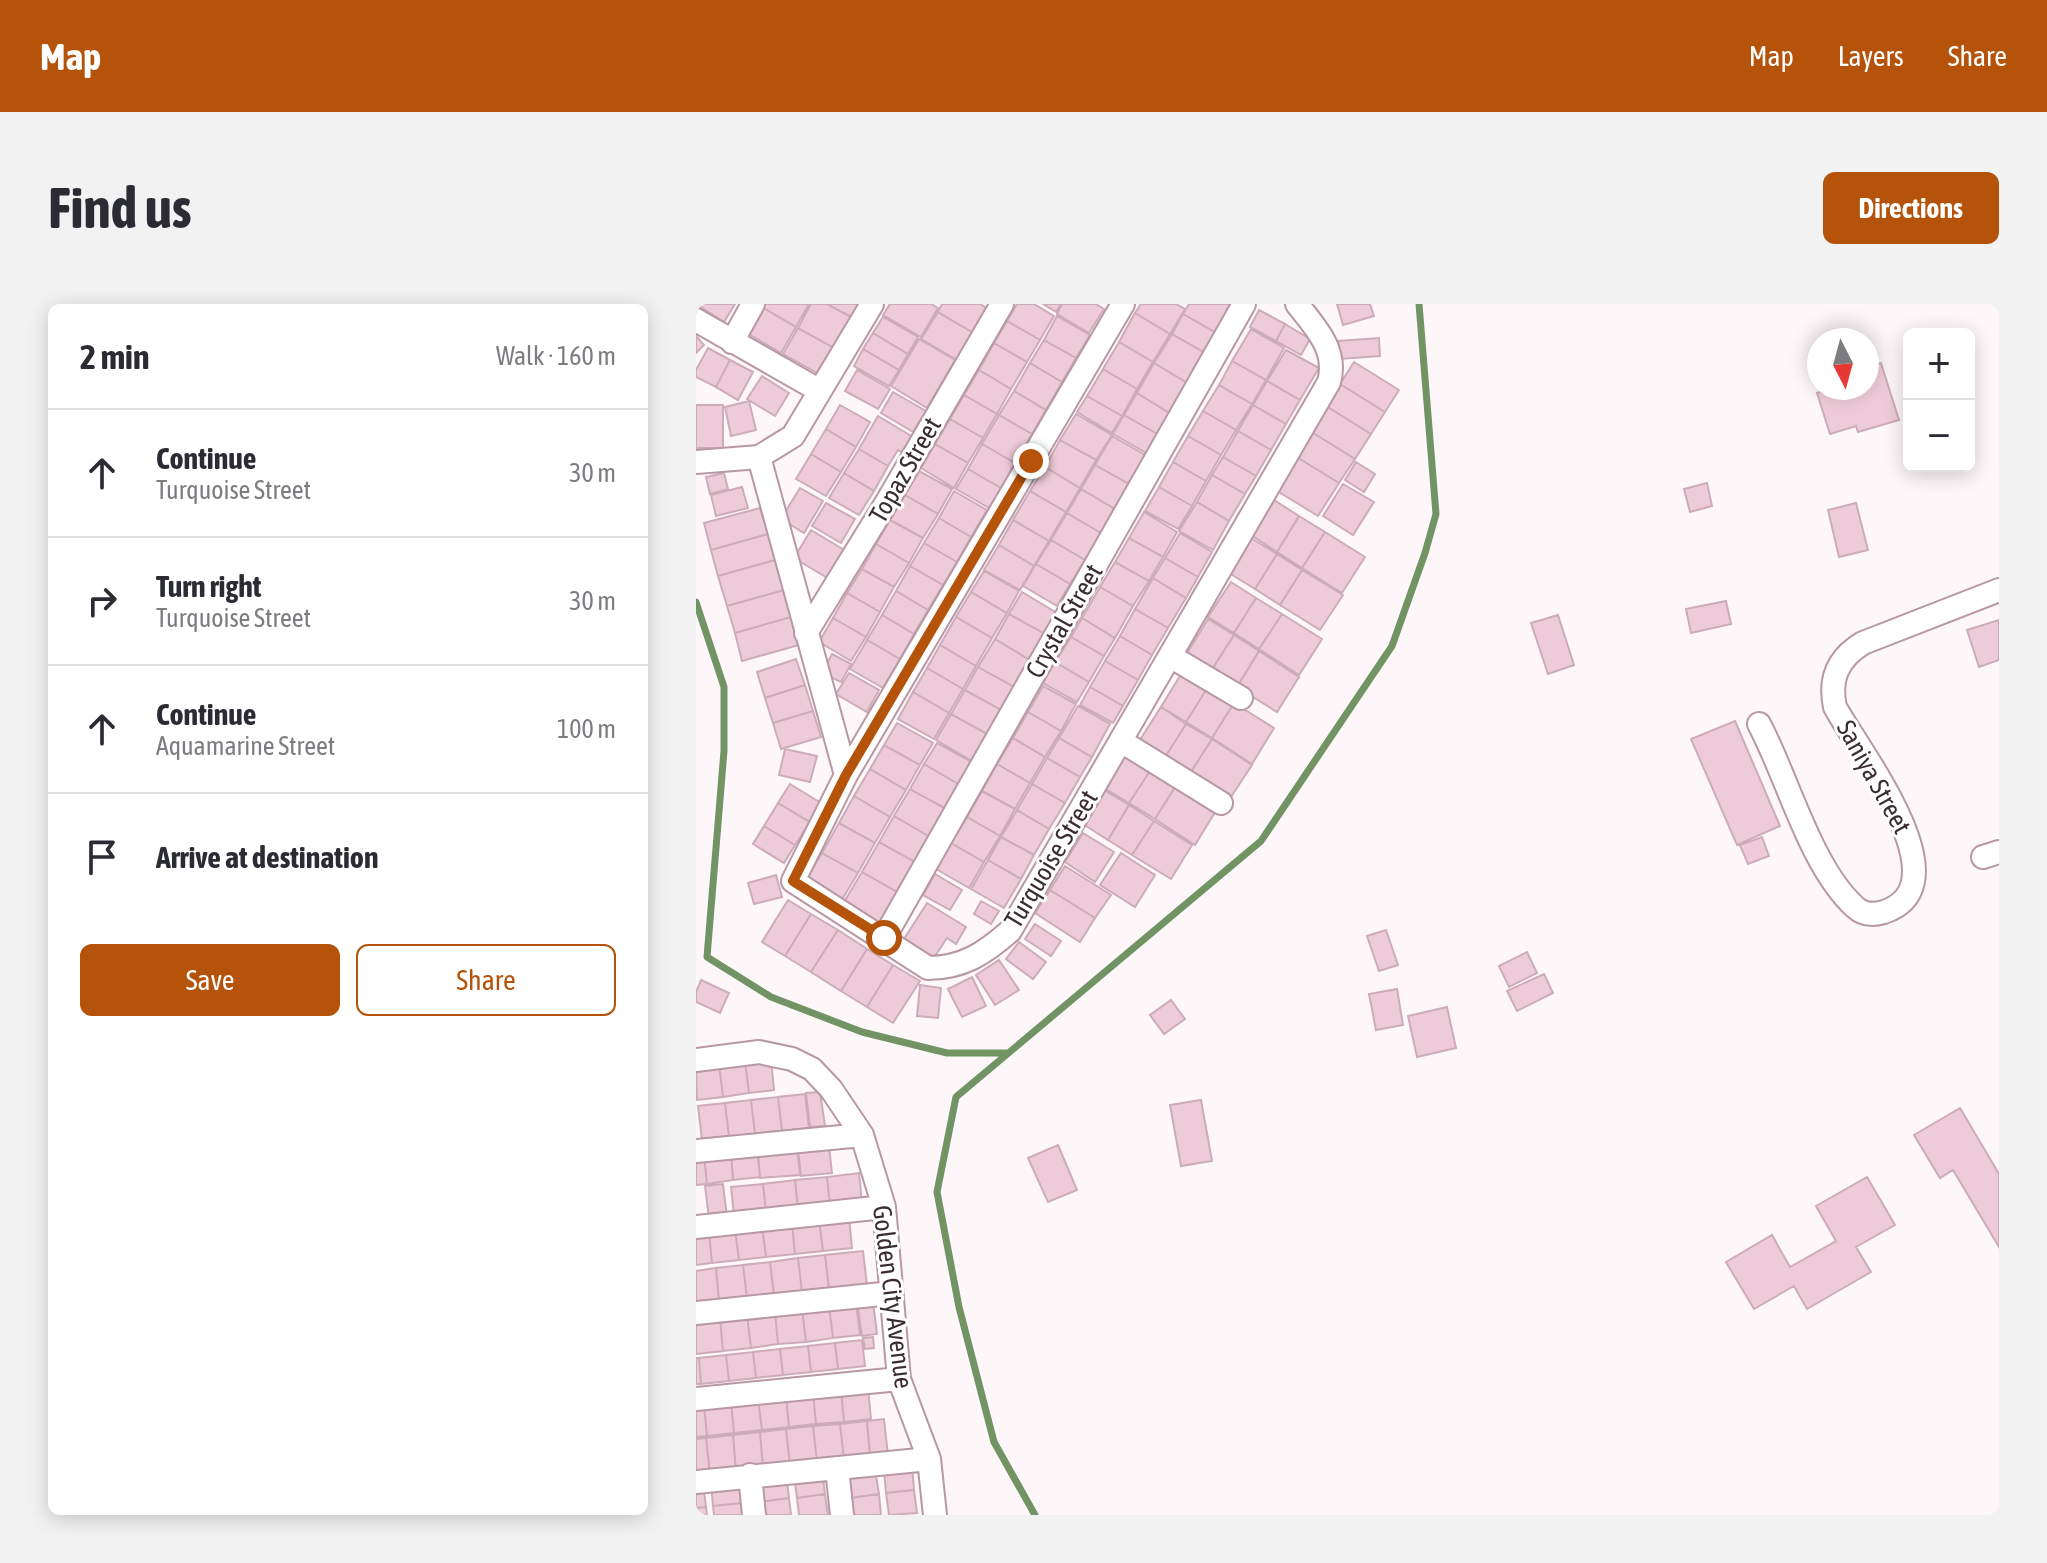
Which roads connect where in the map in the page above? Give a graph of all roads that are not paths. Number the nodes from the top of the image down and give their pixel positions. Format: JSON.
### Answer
{"nodes":[{"id":1,"x":753,"y":304,"type":"edge"},
{"id":2,"x":872,"y":304,"type":"edge"},
{"id":3,"x":1002,"y":304,"type":"edge"},
{"id":4,"x":1123,"y":304,"type":"edge"},
{"id":5,"x":1244,"y":304,"type":"edge"},
{"id":6,"x":1297,"y":304,"type":"edge"},
{"id":7,"x":696,"y":320,"type":"edge"},
{"id":8,"x":732,"y":342,"type":"junction"},
{"id":9,"x":820,"y":391,"type":"junction"},
{"id":10,"x":759,"y":457,"type":"junction"},
{"id":11,"x":696,"y":462,"type":"edge"},
{"id":12,"x":1999,"y":590,"type":"edge"},
{"id":13,"x":806,"y":633,"type":"junction"},
{"id":14,"x":1170,"y":656,"type":"junction"},
{"id":15,"x":1241,"y":698,"type":"dead end"},
{"id":16,"x":1759,"y":724,"type":"dead end"},
{"id":17,"x":1121,"y":741,"type":"junction"},
{"id":18,"x":846,"y":775,"type":"junction"},
{"id":19,"x":1221,"y":803,"type":"dead end"},
{"id":20,"x":884,"y":938,"type":"junction"},
{"id":21,"x":696,"y":1060,"type":"edge"},
{"id":22,"x":862,"y":1135,"type":"junction"},
{"id":23,"x":696,"y":1151,"type":"edge"},
{"id":24,"x":884,"y":1207,"type":"junction"},
{"id":25,"x":696,"y":1227,"type":"edge"},
{"id":26,"x":892,"y":1293,"type":"junction"},
{"id":27,"x":696,"y":1313,"type":"edge"},
{"id":28,"x":899,"y":1379,"type":"junction"},
{"id":29,"x":696,"y":1399,"type":"edge"},
{"id":30,"x":929,"y":1459,"type":"junction"},
{"id":31,"x":837,"y":1468,"type":"junction"},
{"id":32,"x":750,"y":1475,"type":"junction"},
{"id":33,"x":696,"y":1482,"type":"edge"},
{"id":34,"x":754,"y":1515,"type":"edge"},
{"id":35,"x":842,"y":1515,"type":"edge"},
{"id":36,"x":935,"y":1515,"type":"edge"}],
"edges":[{"from":1,"to":8,"type":"street"},
{"from":2,"to":9,"type":"street"},
{"from":3,"to":13,"type":"street","name":"Topaz Street"},
{"from":4,"to":18,"type":"street"},
{"from":5,"to":20,"type":"street","name":"Crystal Street"},
{"from":6,"to":14,"type":"street","name":"Turquoise Street"},
{"from":7,"to":8,"type":"street"},
{"from":8,"to":9,"type":"street"},
{"from":9,"to":10,"type":"street"},
{"from":10,"to":11,"type":"street"},
{"from":10,"to":13,"type":"street"},
{"from":12,"to":16,"type":"street","name":"Saniya Street"},
{"from":13,"to":18,"type":"street"},
{"from":14,"to":15,"type":"street"},
{"from":14,"to":17,"type":"street","name":"Turquoise Street"},
{"from":17,"to":19,"type":"street"},
{"from":17,"to":20,"type":"street","name":"Turquoise Street"},
{"from":18,"to":20,"type":"street","name":"Turquoise Street"},
{"from":21,"to":22,"type":"street","name":"Golden City Avenue"},
{"from":22,"to":23,"type":"street"},
{"from":22,"to":24,"type":"street","name":"Golden City Avenue"},
{"from":24,"to":25,"type":"street"},
{"from":24,"to":26,"type":"street","name":"Golden City Avenue"},
{"from":26,"to":27,"type":"street"},
{"from":26,"to":28,"type":"street","name":"Golden City Avenue"},
{"from":28,"to":29,"type":"street"},
{"from":28,"to":30,"type":"street","name":"Golden City Avenue"},
{"from":30,"to":31,"type":"street"},
{"from":30,"to":36,"type":"street","name":"Golden City Avenue"},
{"from":31,"to":32,"type":"street"},
{"from":31,"to":35,"type":"street"},
{"from":32,"to":33,"type":"street"},
{"from":32,"to":34,"type":"street"}]}
